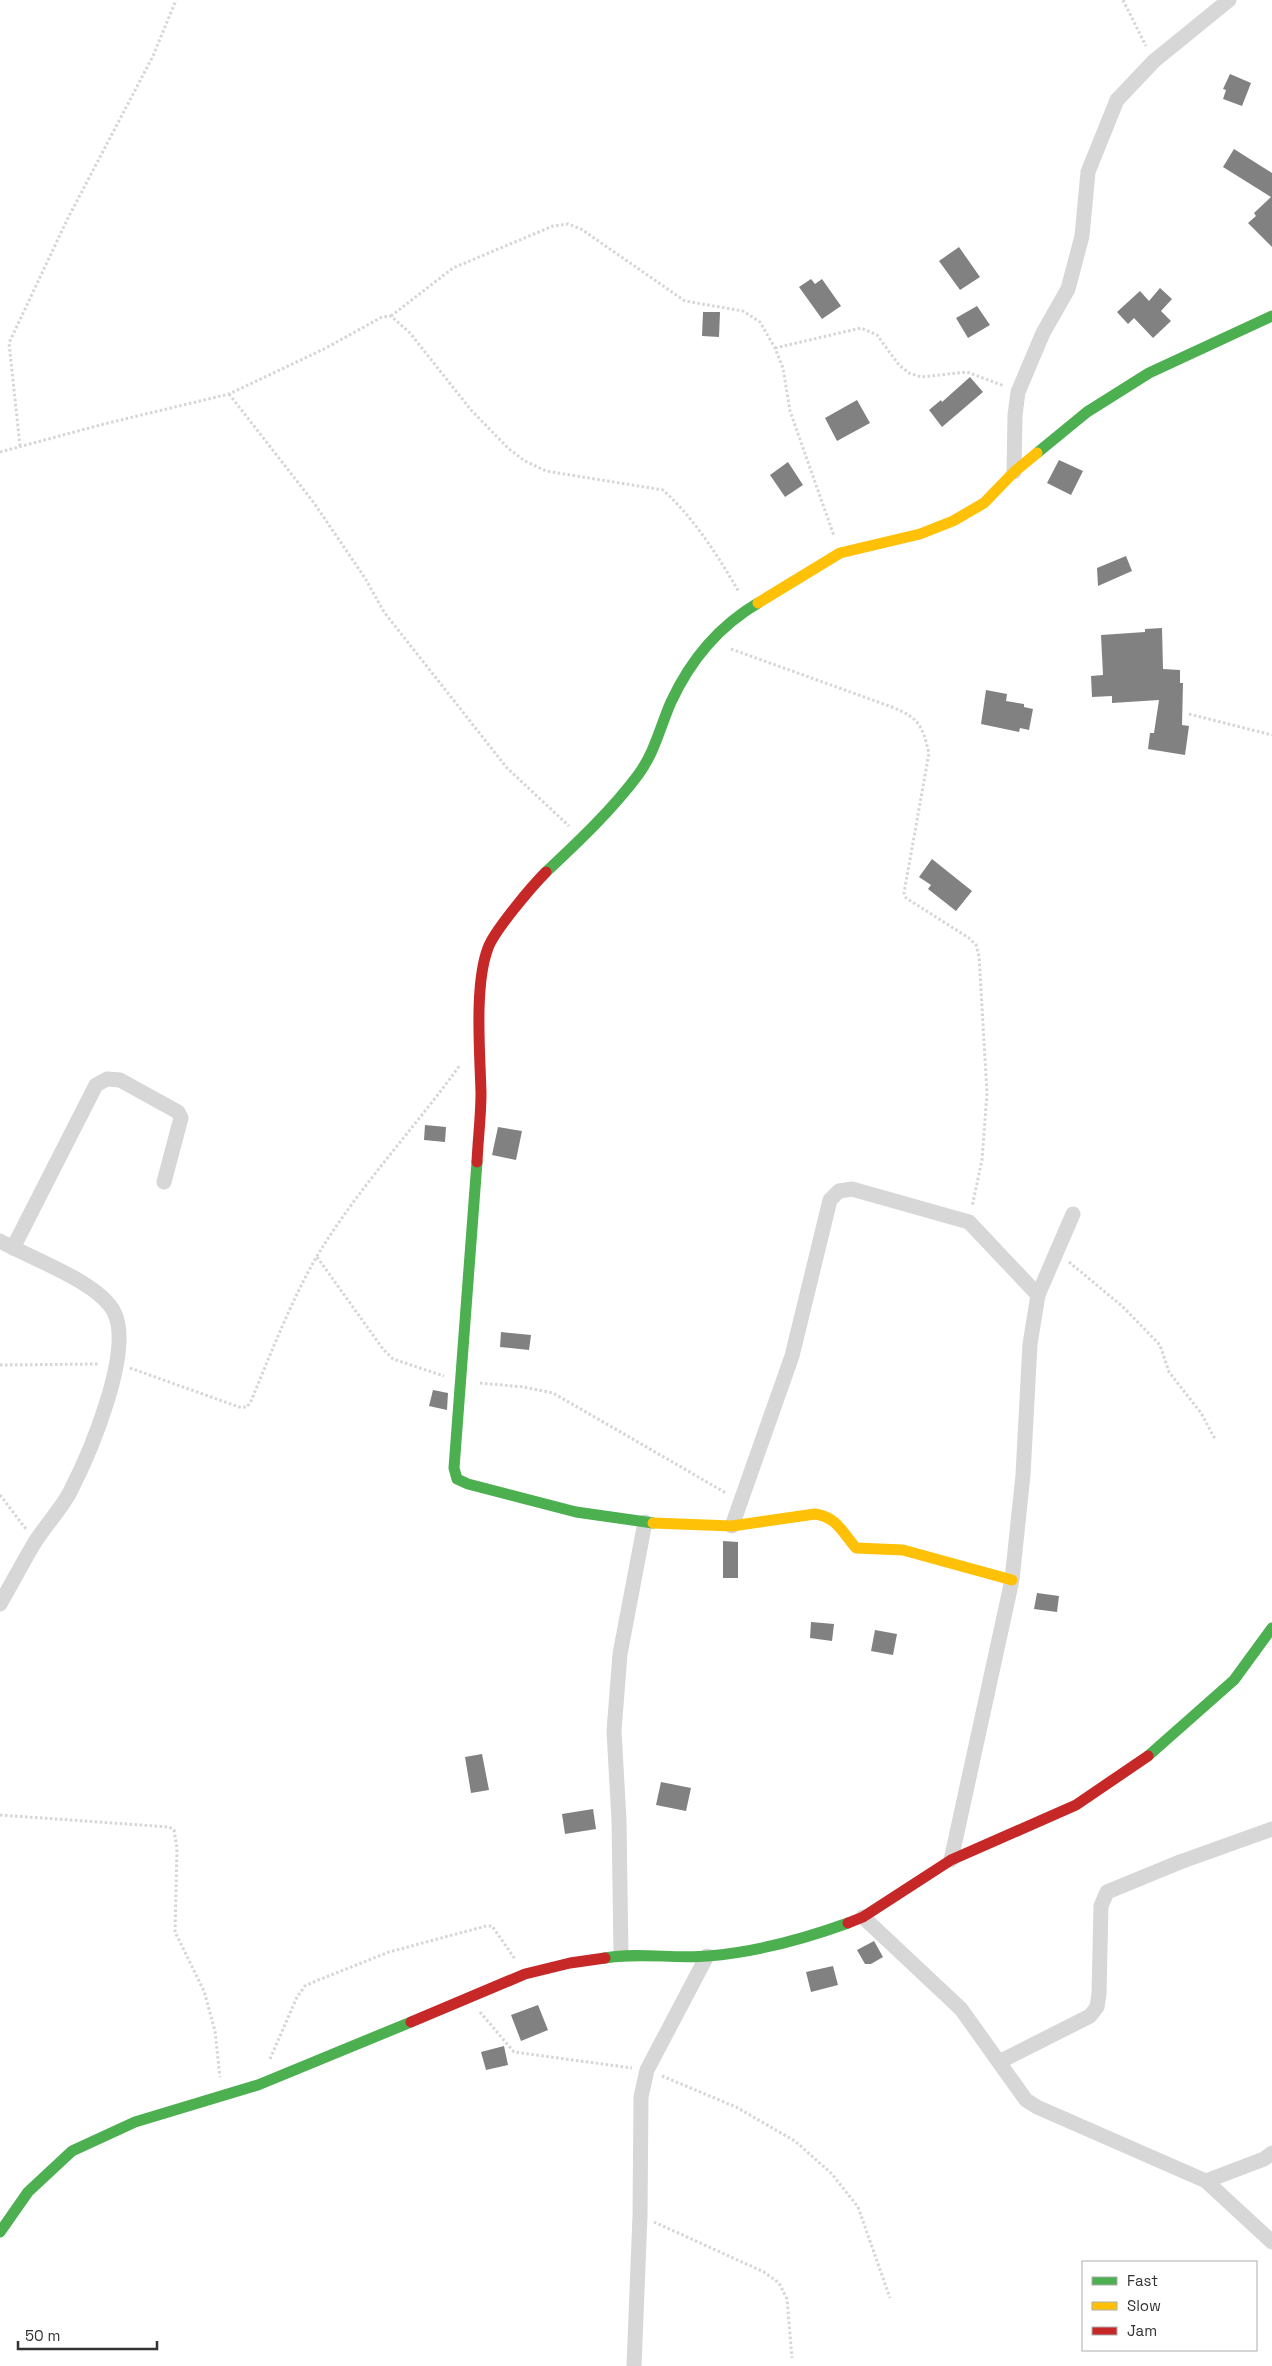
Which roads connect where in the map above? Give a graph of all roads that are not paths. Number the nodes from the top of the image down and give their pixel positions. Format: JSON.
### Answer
{"nodes":[{"id":1,"x":1229,"y":0,"type":"edge"},
{"id":2,"x":1272,"y":316,"type":"edge"},
{"id":3,"x":1014,"y":472,"type":"junction"},
{"id":4,"x":164,"y":1182,"type":"dead end"},
{"id":5,"x":1073,"y":1214,"type":"dead end"},
{"id":6,"x":7,"y":1244,"type":"edge"},
{"id":7,"x":1038,"y":1295,"type":"junction"},
{"id":8,"x":645,"y":1522,"type":"junction"},
{"id":9,"x":732,"y":1526,"type":"junction"},
{"id":10,"x":1012,"y":1580,"type":"junction"},
{"id":11,"x":0,"y":1604,"type":"edge"},
{"id":12,"x":1272,"y":1628,"type":"edge"},
{"id":13,"x":1272,"y":1829,"type":"edge"},
{"id":14,"x":951,"y":1860,"type":"junction"},
{"id":15,"x":863,"y":1917,"type":"junction"},
{"id":16,"x":621,"y":1955,"type":"junction"},
{"id":17,"x":707,"y":1956,"type":"junction"},
{"id":18,"x":1000,"y":2062,"type":"junction"},
{"id":19,"x":1272,"y":2153,"type":"edge"},
{"id":20,"x":1206,"y":2181,"type":"junction"},
{"id":21,"x":0,"y":2232,"type":"edge"},
{"id":22,"x":1272,"y":2242,"type":"edge"},
{"id":23,"x":634,"y":2366,"type":"edge"}],
"edges":[{"from":1,"to":3,"type":"street"},
{"from":2,"to":3,"type":"street"},
{"from":3,"to":8,"type":"street"},
{"from":4,"to":6,"type":"street"},
{"from":5,"to":7,"type":"street"},
{"from":6,"to":11,"type":"street"},
{"from":7,"to":9,"type":"street"},
{"from":7,"to":10,"type":"street"},
{"from":8,"to":9,"type":"street"},
{"from":8,"to":16,"type":"street"},
{"from":9,"to":10,"type":"street"},
{"from":10,"to":14,"type":"street"},
{"from":12,"to":14,"type":"street"},
{"from":13,"to":18,"type":"street"},
{"from":14,"to":15,"type":"street"},
{"from":15,"to":17,"type":"street"},
{"from":15,"to":18,"type":"street"},
{"from":16,"to":17,"type":"street"},
{"from":16,"to":21,"type":"street"},
{"from":17,"to":23,"type":"street"},
{"from":18,"to":20,"type":"street"},
{"from":19,"to":20,"type":"street"},
{"from":20,"to":22,"type":"street"}]}
